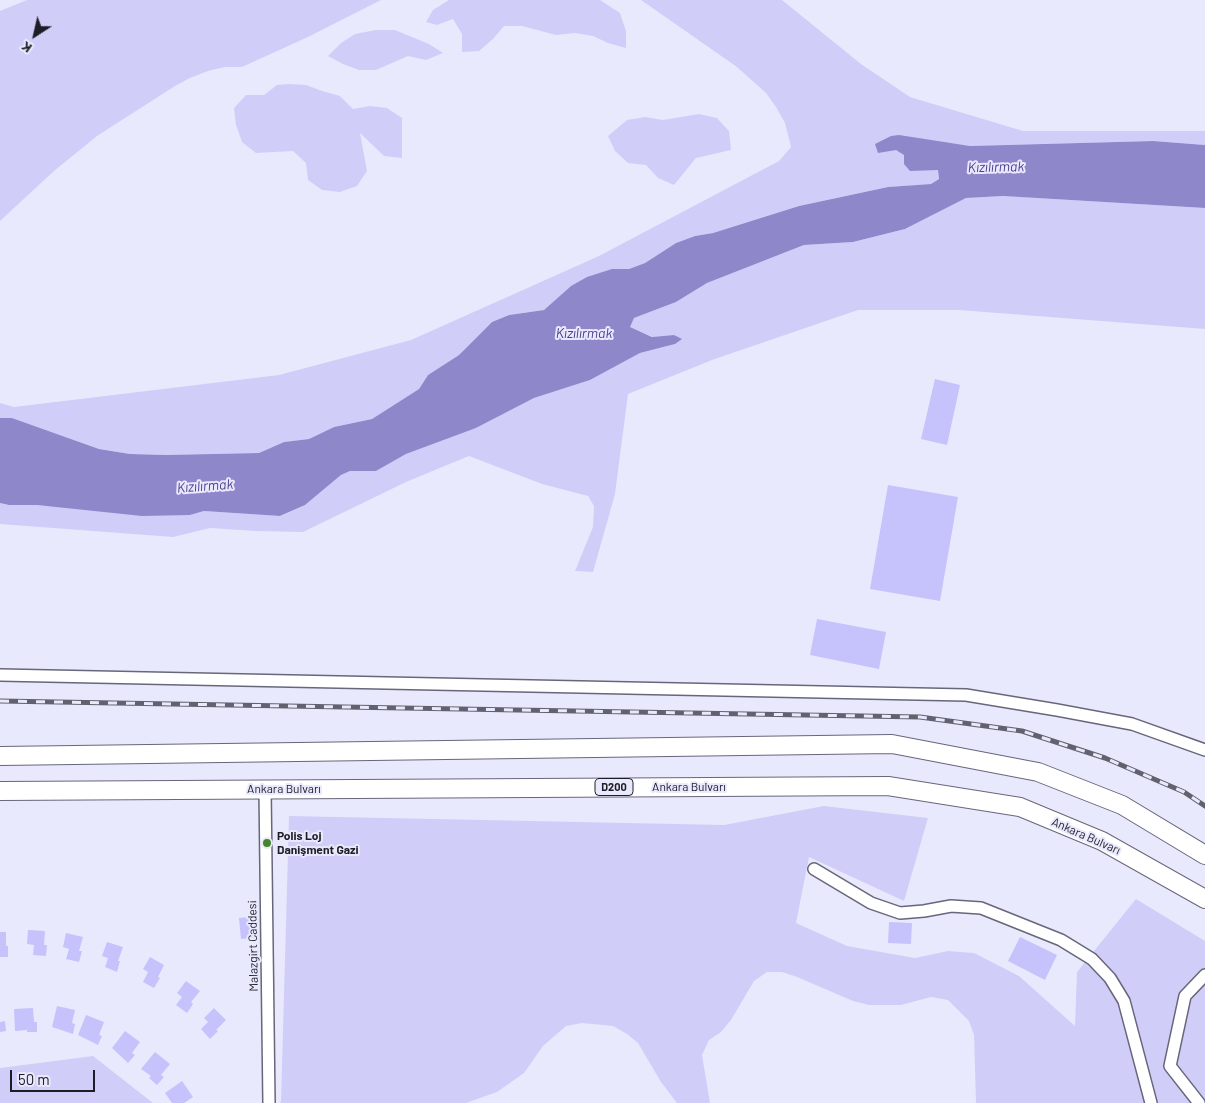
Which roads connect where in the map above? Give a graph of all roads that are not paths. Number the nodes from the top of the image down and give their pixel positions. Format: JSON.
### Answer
{"nodes":[{"id":1,"x":0,"y":675,"type":"edge"},
{"id":2,"x":1205,"y":750,"type":"edge"},
{"id":3,"x":0,"y":756,"type":"edge"},
{"id":4,"x":265,"y":789,"type":"junction"},
{"id":5,"x":0,"y":791,"type":"edge"},
{"id":6,"x":1205,"y":855,"type":"edge"},
{"id":7,"x":814,"y":869,"type":"dead end"},
{"id":8,"x":1205,"y":899,"type":"edge"},
{"id":9,"x":1205,"y":975,"type":"edge"},
{"id":10,"x":269,"y":1103,"type":"edge"},
{"id":11,"x":1151,"y":1103,"type":"edge"},
{"id":12,"x":1199,"y":1103,"type":"edge"}],
"edges":[{"from":1,"to":2,"type":"street"},
{"from":3,"to":6,"type":"highway"},
{"from":4,"to":5,"type":"highway","name":"Ankara Bulvarı","number":"D200"},
{"from":4,"to":8,"type":"highway","name":"Ankara Bulvarı","number":"D200"},
{"from":4,"to":10,"type":"street","name":"Malazgirt Caddesi"},
{"from":7,"to":11,"type":"street"},
{"from":9,"to":12,"type":"street"}]}
